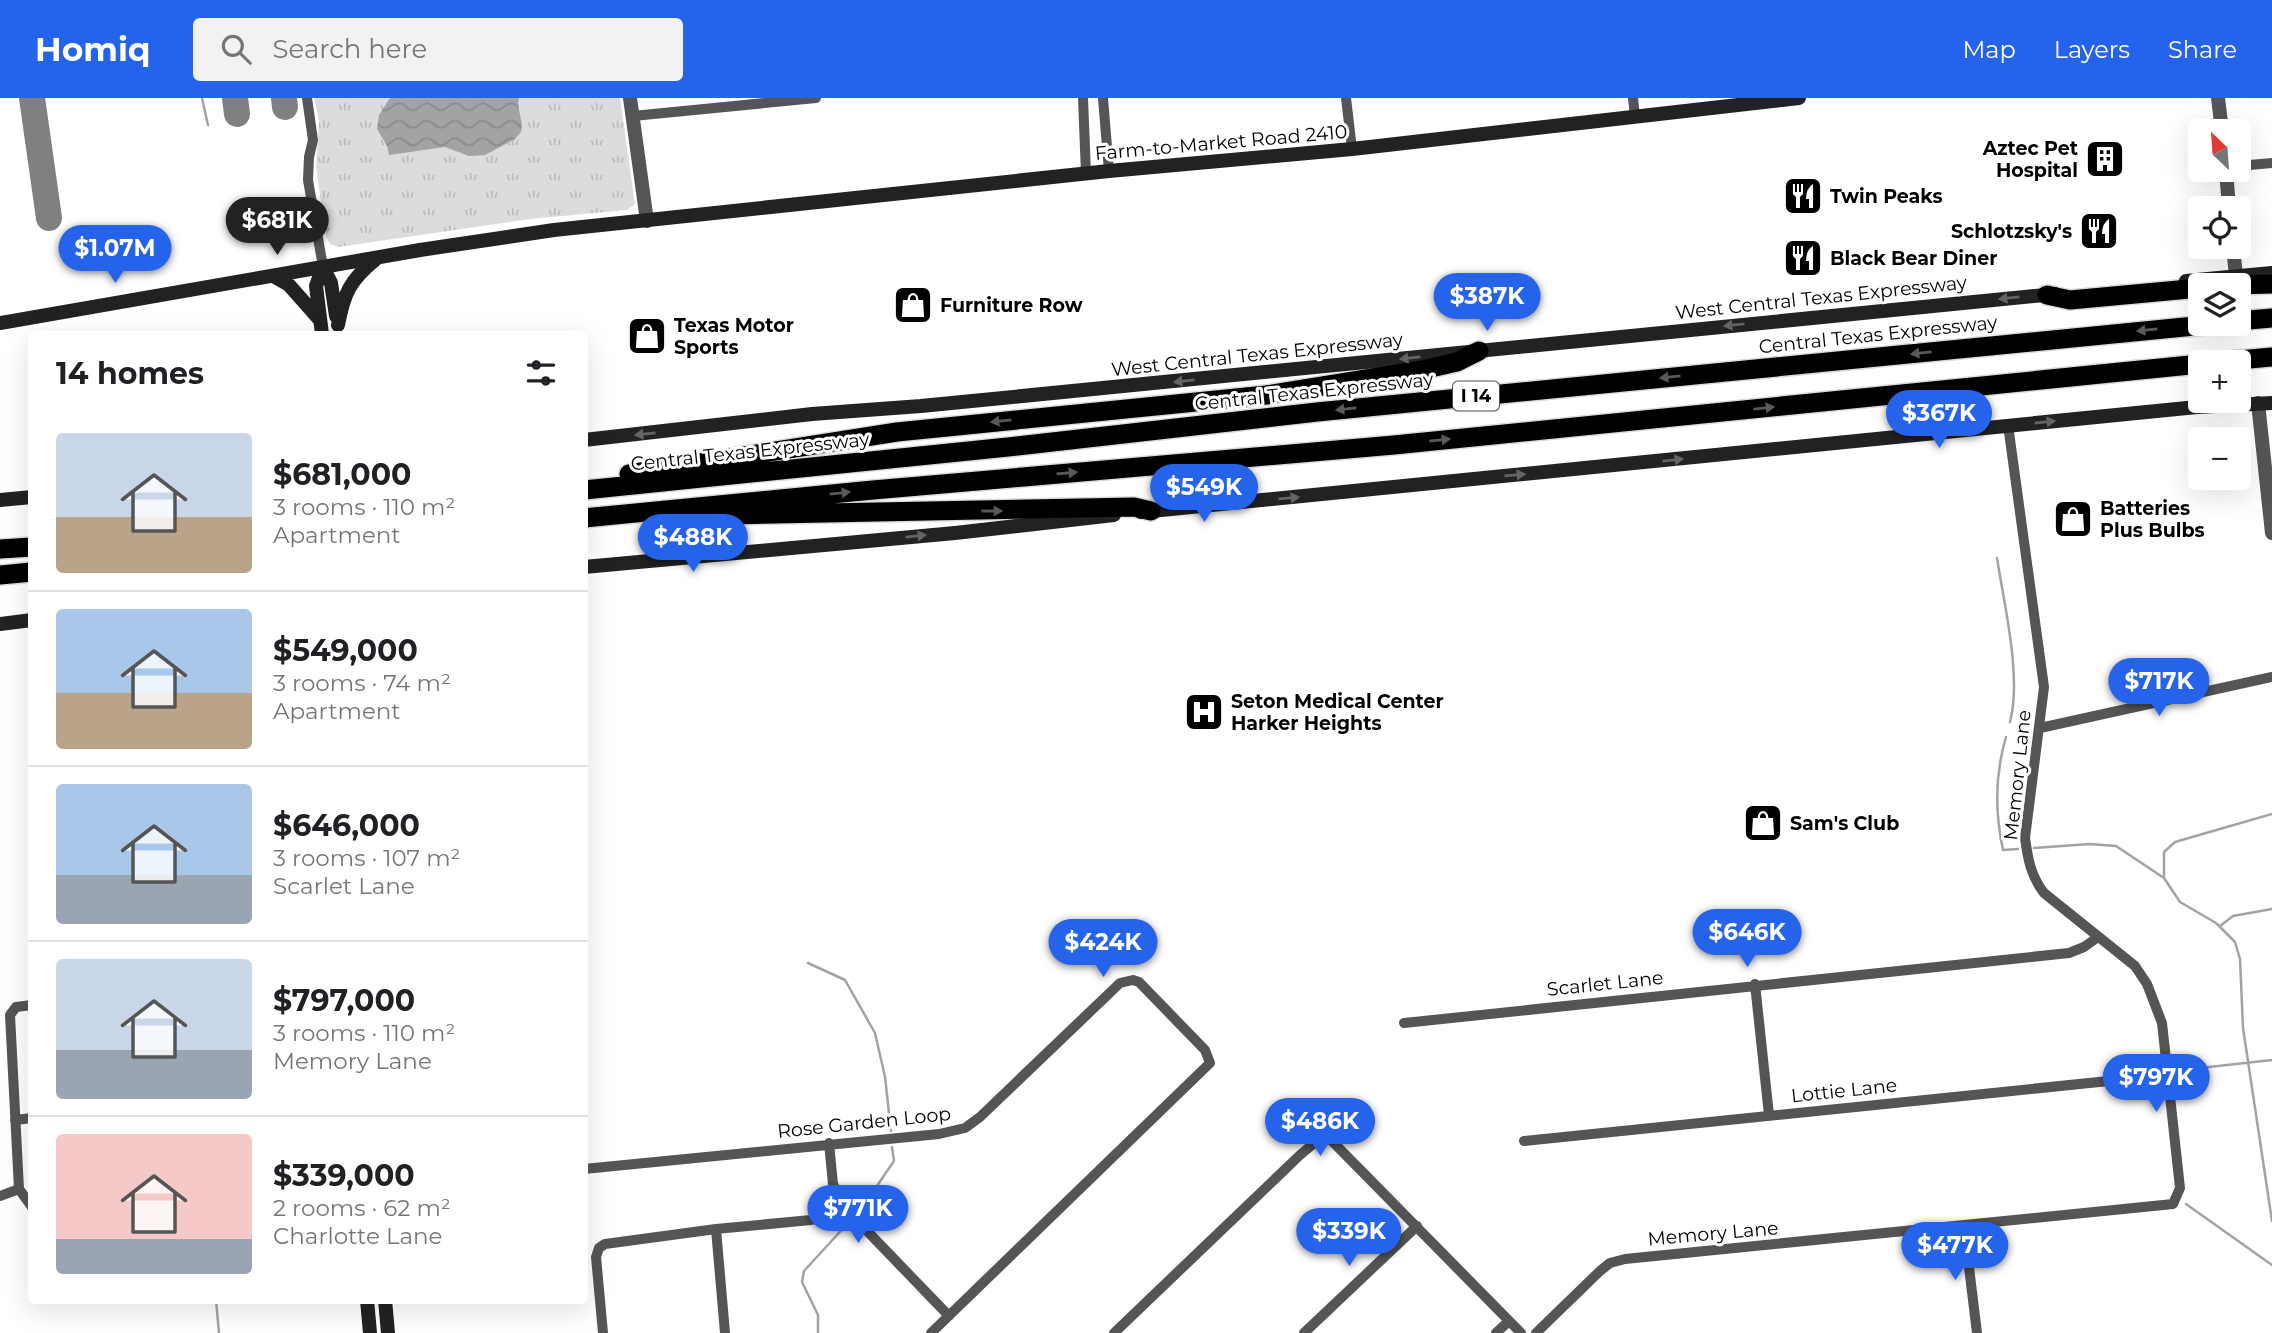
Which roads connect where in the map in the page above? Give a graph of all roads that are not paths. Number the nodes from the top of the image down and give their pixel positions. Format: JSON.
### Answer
{"nodes":[{"id":1,"x":307,"y":98,"type":"edge"},
{"id":2,"x":630,"y":98,"type":"edge"},
{"id":3,"x":816,"y":98,"type":"edge"},
{"id":4,"x":1083,"y":98,"type":"edge"},
{"id":5,"x":1104,"y":98,"type":"edge"},
{"id":6,"x":1346,"y":98,"type":"edge"},
{"id":7,"x":1633,"y":98,"type":"edge"},
{"id":8,"x":1799,"y":98,"type":"edge"},
{"id":9,"x":2218,"y":98,"type":"edge"},
{"id":10,"x":797,"y":99,"type":"edge"},
{"id":11,"x":1772,"y":99,"type":"edge"},
{"id":12,"x":633,"y":116,"type":"junction"},
{"id":13,"x":1635,"y":117,"type":"junction"},
{"id":14,"x":2220,"y":119,"type":"edge"},
{"id":15,"x":1352,"y":149,"type":"junction"},
{"id":16,"x":2272,"y":163,"type":"edge"},
{"id":17,"x":2251,"y":165,"type":"edge"},
{"id":18,"x":1109,"y":171,"type":"junction"},
{"id":19,"x":1086,"y":174,"type":"junction"},
{"id":20,"x":647,"y":221,"type":"junction"},
{"id":21,"x":379,"y":257,"type":"junction"},
{"id":22,"x":323,"y":267,"type":"junction"},
{"id":23,"x":2272,"y":273,"type":"edge"},
{"id":24,"x":273,"y":276,"type":"junction"},
{"id":25,"x":2251,"y":277,"type":"edge"},
{"id":26,"x":2251,"y":282,"type":"edge"},
{"id":27,"x":2188,"y":284,"type":"edge"},
{"id":28,"x":2272,"y":284,"type":"edge"},
{"id":29,"x":2188,"y":289,"type":"edge"},
{"id":30,"x":2047,"y":295,"type":"junction"},
{"id":31,"x":2272,"y":318,"type":"edge"},
{"id":32,"x":2251,"y":320,"type":"edge"},
{"id":33,"x":0,"y":323,"type":"edge"},
{"id":34,"x":2188,"y":327,"type":"edge"},
{"id":35,"x":322,"y":328,"type":"edge"},
{"id":36,"x":339,"y":330,"type":"edge"},
{"id":37,"x":1479,"y":351,"type":"junction"},
{"id":38,"x":2272,"y":357,"type":"edge"},
{"id":39,"x":2251,"y":359,"type":"edge"},
{"id":40,"x":2188,"y":365,"type":"edge"},
{"id":41,"x":2265,"y":403,"type":"edge"},
{"id":42,"x":2008,"y":425,"type":"junction"},
{"id":43,"x":588,"y":440,"type":"edge"},
{"id":44,"x":588,"y":482,"type":"edge"},
{"id":45,"x":588,"y":490,"type":"edge"},
{"id":46,"x":28,"y":497,"type":"edge"},
{"id":47,"x":0,"y":500,"type":"edge"},
{"id":48,"x":680,"y":510,"type":"junction"},
{"id":49,"x":1152,"y":511,"type":"junction"},
{"id":50,"x":588,"y":518,"type":"edge"},
{"id":51,"x":2272,"y":533,"type":"edge"},
{"id":52,"x":28,"y":547,"type":"edge"},
{"id":53,"x":0,"y":549,"type":"edge"},
{"id":54,"x":588,"y":567,"type":"edge"},
{"id":55,"x":28,"y":572,"type":"edge"},
{"id":56,"x":0,"y":575,"type":"edge"},
{"id":57,"x":28,"y":620,"type":"edge"},
{"id":58,"x":0,"y":624,"type":"edge"},
{"id":59,"x":2272,"y":677,"type":"edge"},
{"id":60,"x":2040,"y":728,"type":"junction"},
{"id":61,"x":2098,"y":937,"type":"junction"},
{"id":62,"x":1755,"y":984,"type":"junction"},
{"id":63,"x":28,"y":1006,"type":"edge"},
{"id":64,"x":1404,"y":1023,"type":"dead end"},
{"id":65,"x":2167,"y":1075,"type":"junction"},
{"id":66,"x":1769,"y":1115,"type":"junction"},
{"id":67,"x":28,"y":1118,"type":"edge"},
{"id":68,"x":15,"y":1120,"type":"junction"},
{"id":69,"x":1524,"y":1141,"type":"dead end"},
{"id":70,"x":829,"y":1143,"type":"junction"},
{"id":71,"x":588,"y":1169,"type":"edge"},
{"id":72,"x":19,"y":1189,"type":"junction"},
{"id":73,"x":0,"y":1196,"type":"edge"},
{"id":74,"x":28,"y":1201,"type":"edge"},
{"id":75,"x":841,"y":1203,"type":"junction"},
{"id":76,"x":1417,"y":1226,"type":"junction"},
{"id":77,"x":1964,"y":1226,"type":"junction"},
{"id":78,"x":716,"y":1229,"type":"junction"},
{"id":79,"x":367,"y":1304,"type":"edge"},
{"id":80,"x":385,"y":1304,"type":"edge"},
{"id":81,"x":949,"y":1316,"type":"junction"},
{"id":82,"x":1509,"y":1321,"type":"junction"},
{"id":83,"x":370,"y":1333,"type":"edge"},
{"id":84,"x":388,"y":1333,"type":"edge"},
{"id":85,"x":603,"y":1333,"type":"edge"},
{"id":86,"x":725,"y":1333,"type":"edge"},
{"id":87,"x":931,"y":1333,"type":"edge"},
{"id":88,"x":1114,"y":1333,"type":"edge"},
{"id":89,"x":1304,"y":1333,"type":"edge"},
{"id":90,"x":1496,"y":1333,"type":"edge"},
{"id":91,"x":1521,"y":1333,"type":"edge"},
{"id":92,"x":1536,"y":1333,"type":"edge"},
{"id":93,"x":1977,"y":1333,"type":"edge"}],
"edges":[{"from":1,"to":22,"type":"street"},
{"from":2,"to":12,"type":"street"},
{"from":3,"to":10,"type":"street"},
{"from":4,"to":19,"type":"street"},
{"from":5,"to":18,"type":"street"},
{"from":6,"to":15,"type":"street"},
{"from":7,"to":13,"type":"street"},
{"from":8,"to":11,"type":"main road","name":"Farm-to-Market Road 2410"},
{"from":9,"to":14,"type":"street"},
{"from":10,"to":12,"type":"street"},
{"from":11,"to":13,"type":"main road","name":"Farm-to-Market Road 2410"},
{"from":12,"to":20,"type":"street"},
{"from":13,"to":15,"type":"main road","name":"Farm-to-Market Road 2410"},
{"from":15,"to":18,"type":"main road","name":"Farm-to-Market Road 2410"},
{"from":16,"to":17,"type":"street"},
{"from":18,"to":19,"type":"main road","name":"Farm-to-Market Road 2410"},
{"from":19,"to":20,"type":"main road","name":"Farm-to-Market Road 2410"},
{"from":20,"to":21,"type":"main road","name":"Farm-to-Market Road 2410"},
{"from":21,"to":22,"type":"main road","name":"Farm-to-Market Road 2410"},
{"from":21,"to":36,"type":"main road"},
{"from":22,"to":24,"type":"main road","name":"Farm-to-Market Road 2410"},
{"from":22,"to":35,"type":"main road"},
{"from":22,"to":36,"type":"main road"},
{"from":23,"to":25,"type":"main road","name":"West Central Texas Expressway"},
{"from":24,"to":33,"type":"main road","name":"Farm-to-Market Road 2410"},
{"from":24,"to":35,"type":"main road"},
{"from":26,"to":28,"type":"highway"},
{"from":27,"to":30,"type":"main road","name":"West Central Texas Expressway"},
{"from":29,"to":30,"type":"highway"},
{"from":30,"to":37,"type":"main road","name":"West Central Texas Expressway","one_way":true},
{"from":31,"to":32,"type":"highway"},
{"from":34,"to":45,"type":"highway","name":"Central Texas Expressway","number":"I 14","one_way":true},
{"from":37,"to":43,"type":"main road","name":"West Central Texas Expressway","one_way":true},
{"from":37,"to":44,"type":"highway","one_way":true},
{"from":38,"to":39,"type":"highway"},
{"from":48,"to":40,"type":"highway","number":"I 14","one_way":true},
{"from":42,"to":41,"type":"main road","one_way":true},
{"from":41,"to":51,"type":"street"},
{"from":49,"to":42,"type":"main road","one_way":true},
{"from":42,"to":60,"type":"street","name":"Memory Lane"},
{"from":46,"to":47,"type":"main road"},
{"from":48,"to":49,"type":"highway","one_way":true},
{"from":48,"to":50,"type":"highway","number":"I 14"},
{"from":54,"to":49,"type":"main road","one_way":true},
{"from":52,"to":53,"type":"highway"},
{"from":55,"to":56,"type":"highway"},
{"from":57,"to":58,"type":"main road"},
{"from":59,"to":60,"type":"street"},
{"from":60,"to":61,"type":"street","name":"Memory Lane"},
{"from":61,"to":62,"type":"street","name":"Scarlet Lane"},
{"from":61,"to":65,"type":"street","name":"Memory Lane"},
{"from":62,"to":64,"type":"street","name":"Scarlet Lane"},
{"from":62,"to":66,"type":"street"},
{"from":63,"to":68,"type":"street"},
{"from":65,"to":66,"type":"street","name":"Lottie Lane"},
{"from":65,"to":77,"type":"street","name":"Memory Lane"},
{"from":66,"to":69,"type":"street","name":"Lottie Lane"},
{"from":67,"to":68,"type":"street"},
{"from":68,"to":72,"type":"street"},
{"from":70,"to":71,"type":"street","name":"Rose Garden Loop"},
{"from":70,"to":75,"type":"street"},
{"from":70,"to":81,"type":"street","name":"Rose Garden Loop"},
{"from":72,"to":73,"type":"street"},
{"from":72,"to":74,"type":"street"},
{"from":75,"to":78,"type":"street"},
{"from":75,"to":81,"type":"street"},
{"from":76,"to":82,"type":"street"},
{"from":76,"to":88,"type":"street"},
{"from":76,"to":89,"type":"street"},
{"from":77,"to":92,"type":"street","name":"Memory Lane"},
{"from":77,"to":93,"type":"street"},
{"from":78,"to":85,"type":"street"},
{"from":78,"to":86,"type":"street"},
{"from":79,"to":83,"type":"main road"},
{"from":80,"to":84,"type":"main road"},
{"from":81,"to":87,"type":"street","name":"Rose Garden Loop"},
{"from":82,"to":90,"type":"street"},
{"from":82,"to":91,"type":"street"}]}
